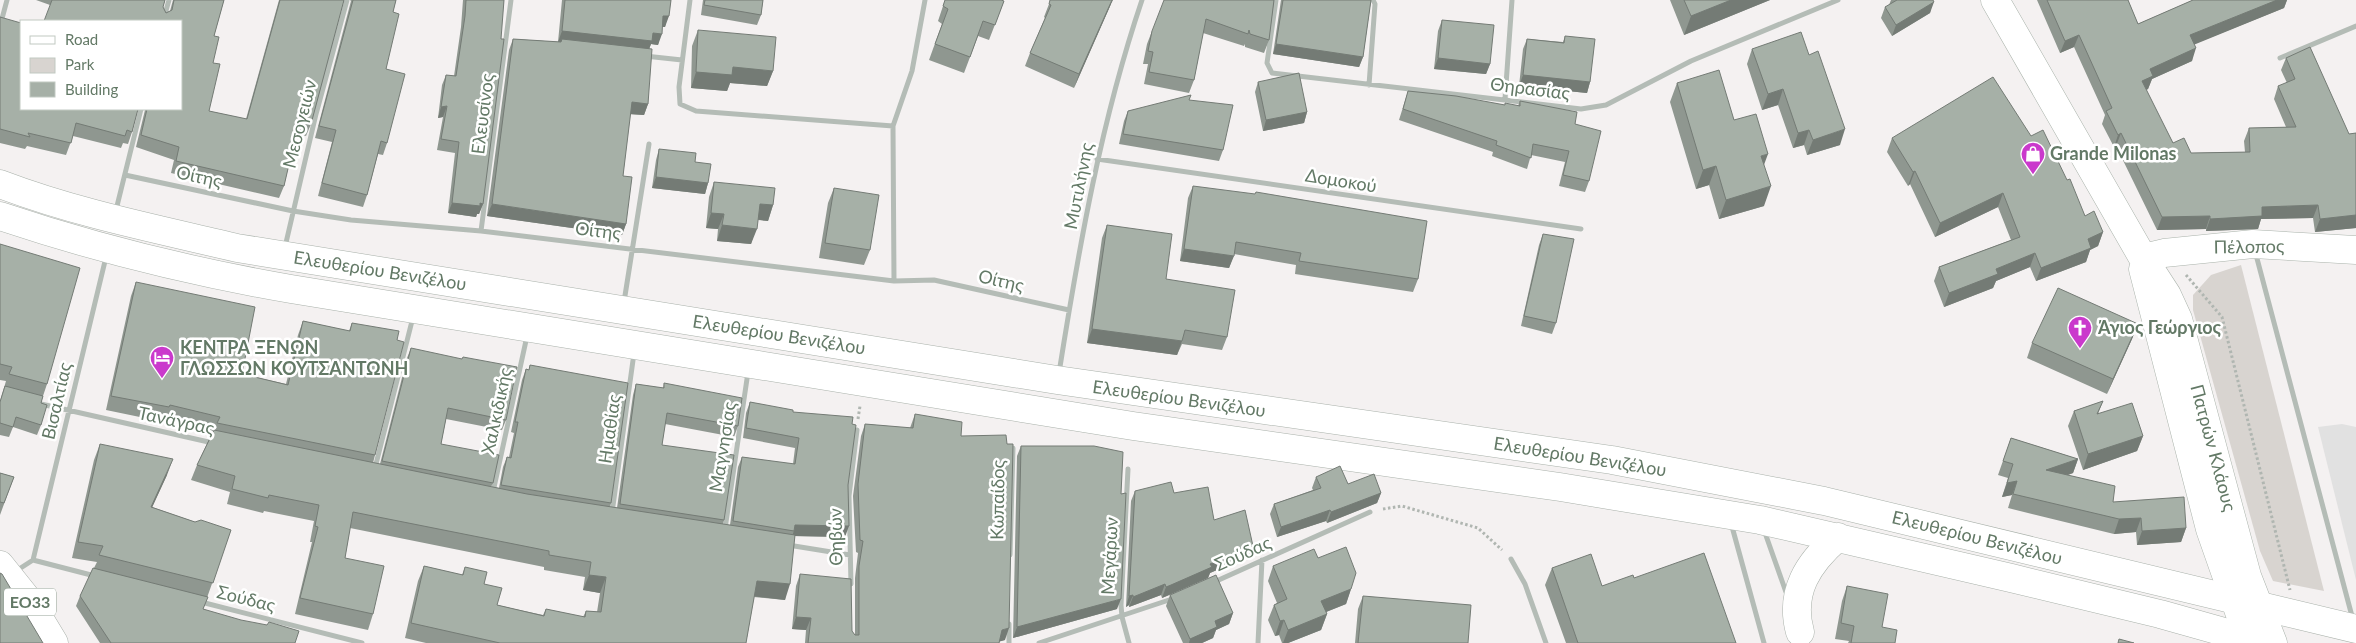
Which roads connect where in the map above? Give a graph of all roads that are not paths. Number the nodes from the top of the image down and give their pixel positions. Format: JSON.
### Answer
{"nodes":[{"id":1,"x":7,"y":0,"type":"edge"},
{"id":2,"x":169,"y":0,"type":"edge"},
{"id":3,"x":347,"y":0,"type":"edge"},
{"id":4,"x":510,"y":0,"type":"edge"},
{"id":5,"x":690,"y":0,"type":"edge"},
{"id":6,"x":926,"y":0,"type":"edge"},
{"id":7,"x":1142,"y":0,"type":"edge"},
{"id":8,"x":1276,"y":0,"type":"edge"},
{"id":9,"x":1373,"y":0,"type":"edge"},
{"id":10,"x":1512,"y":0,"type":"edge"},
{"id":11,"x":1838,"y":0,"type":"edge"},
{"id":12,"x":1995,"y":0,"type":"edge"},
{"id":13,"x":163,"y":20,"type":"edge"},
{"id":14,"x":0,"y":26,"type":"edge"},
{"id":15,"x":2356,"y":26,"type":"edge"},
{"id":16,"x":506,"y":40,"type":"junction"},
{"id":17,"x":516,"y":41,"type":"edge"},
{"id":18,"x":633,"y":55,"type":"edge"},
{"id":19,"x":2280,"y":58,"type":"dead end"},
{"id":20,"x":682,"y":60,"type":"junction"},
{"id":21,"x":1369,"y":85,"type":"junction"},
{"id":22,"x":1505,"y":100,"type":"junction"},
{"id":23,"x":141,"y":110,"type":"edge"},
{"id":24,"x":893,"y":126,"type":"junction"},
{"id":25,"x":649,"y":144,"type":"dead end"},
{"id":26,"x":1097,"y":159,"type":"junction"},
{"id":27,"x":125,"y":175,"type":"junction"},
{"id":28,"x":0,"y":184,"type":"edge"},
{"id":29,"x":293,"y":211,"type":"junction"},
{"id":30,"x":0,"y":216,"type":"edge"},
{"id":31,"x":114,"y":219,"type":"junction"},
{"id":32,"x":1581,"y":228,"type":"dead end"},
{"id":33,"x":481,"y":231,"type":"junction"},
{"id":34,"x":2253,"y":244,"type":"junction"},
{"id":35,"x":108,"y":249,"type":"junction"},
{"id":36,"x":633,"y":249,"type":"junction"},
{"id":37,"x":2356,"y":250,"type":"edge"},
{"id":38,"x":283,"y":255,"type":"junction"},
{"id":39,"x":2153,"y":255,"type":"junction"},
{"id":40,"x":894,"y":281,"type":"junction"},
{"id":41,"x":415,"y":310,"type":"junction"},
{"id":42,"x":623,"y":310,"type":"junction"},
{"id":43,"x":1069,"y":310,"type":"junction"},
{"id":44,"x":529,"y":329,"type":"junction"},
{"id":45,"x":636,"y":344,"type":"junction"},
{"id":46,"x":750,"y":364,"type":"junction"},
{"id":47,"x":1057,"y":380,"type":"junction"},
{"id":48,"x":32,"y":402,"type":"edge"},
{"id":49,"x":69,"y":412,"type":"junction"},
{"id":50,"x":857,"y":430,"type":"edge"},
{"id":51,"x":218,"y":444,"type":"edge"},
{"id":52,"x":1013,"y":448,"type":"edge"},
{"id":53,"x":1128,"y":469,"type":"dead end"},
{"id":54,"x":373,"y":476,"type":"edge"},
{"id":55,"x":1737,"y":498,"type":"junction"},
{"id":56,"x":492,"y":499,"type":"edge"},
{"id":57,"x":1370,"y":512,"type":"road end"},
{"id":58,"x":1759,"y":516,"type":"junction"},
{"id":59,"x":603,"y":517,"type":"edge"},
{"id":60,"x":724,"y":534,"type":"edge"},
{"id":61,"x":1838,"y":537,"type":"junction"},
{"id":62,"x":782,"y":544,"type":"edge"},
{"id":63,"x":850,"y":555,"type":"junction"},
{"id":64,"x":1511,"y":559,"type":"road end"},
{"id":65,"x":33,"y":560,"type":"junction"},
{"id":66,"x":1262,"y":560,"type":"junction"},
{"id":67,"x":1010,"y":565,"type":"edge"},
{"id":68,"x":5,"y":570,"type":"edge"},
{"id":69,"x":100,"y":577,"type":"edge"},
{"id":70,"x":1208,"y":584,"type":"edge"},
{"id":71,"x":851,"y":594,"type":"edge"},
{"id":72,"x":1177,"y":597,"type":"edge"},
{"id":73,"x":1788,"y":599,"type":"dead end"},
{"id":74,"x":196,"y":601,"type":"edge"},
{"id":75,"x":2246,"y":603,"type":"junction"},
{"id":76,"x":1009,"y":614,"type":"edge"},
{"id":77,"x":1122,"y":617,"type":"junction"},
{"id":78,"x":1798,"y":626,"type":"dead end"},
{"id":79,"x":2356,"y":629,"type":"edge"},
{"id":80,"x":330,"y":635,"type":"junction"},
{"id":81,"x":2258,"y":642,"type":"edge"},
{"id":82,"x":54,"y":643,"type":"edge"},
{"id":83,"x":331,"y":643,"type":"edge"},
{"id":84,"x":362,"y":643,"type":"edge"},
{"id":85,"x":1009,"y":643,"type":"edge"},
{"id":86,"x":1039,"y":643,"type":"edge"},
{"id":87,"x":1129,"y":643,"type":"edge"},
{"id":88,"x":1258,"y":643,"type":"edge"},
{"id":89,"x":1546,"y":643,"type":"edge"},
{"id":90,"x":1764,"y":643,"type":"edge"}],
"edges":[{"from":1,"to":14,"type":"street"},
{"from":2,"to":13,"type":"street"},
{"from":3,"to":29,"type":"street","name":"Μεσογειών"},
{"from":4,"to":16,"type":"street","name":"Ελευσίνος"},
{"from":5,"to":20,"type":"street"},
{"from":6,"to":24,"type":"street"},
{"from":7,"to":26,"type":"street","name":"Μυτιλήνης"},
{"from":8,"to":21,"type":"street","name":"Θηρασίας"},
{"from":9,"to":21,"type":"street"},
{"from":10,"to":22,"type":"street"},
{"from":11,"to":22,"type":"street","name":"Θηρασίας"},
{"from":12,"to":39,"type":"main road","name":"Πατρών Κλάους"},
{"from":15,"to":19,"type":"street"},
{"from":16,"to":17,"type":"street"},
{"from":16,"to":33,"type":"street","name":"Ελευσίνος"},
{"from":18,"to":20,"type":"street"},
{"from":20,"to":24,"type":"street"},
{"from":21,"to":22,"type":"street","name":"Θηρασίας"},
{"from":23,"to":27,"type":"street"},
{"from":24,"to":40,"type":"street"},
{"from":25,"to":36,"type":"street"},
{"from":26,"to":32,"type":"street","name":"Δομοκού"},
{"from":26,"to":43,"type":"street","name":"Μυτιλήνης"},
{"from":27,"to":29,"type":"street","name":"Οίτης"},
{"from":27,"to":31,"type":"street"},
{"from":28,"to":31,"type":"main road","name":"Ελευθερίου Βενιζέλου"},
{"from":29,"to":33,"type":"street","name":"Οίτης"},
{"from":29,"to":38,"type":"street","name":"Μεσογειών"},
{"from":30,"to":35,"type":"main road","name":"Ελευθερίου Βενιζέλου"},
{"from":31,"to":38,"type":"main road","name":"Ελευθερίου Βενιζέλου"},
{"from":33,"to":36,"type":"street","name":"Οίτης"},
{"from":34,"to":37,"type":"main road","name":"Πέλοπος"},
{"from":34,"to":39,"type":"main road","name":"Πέλοπος"},
{"from":34,"to":79,"type":"street"},
{"from":35,"to":41,"type":"main road","name":"Ελευθερίου Βενιζέλου"},
{"from":35,"to":49,"type":"street","name":"Βισαλτίας"},
{"from":36,"to":40,"type":"street","name":"Οίτης"},
{"from":36,"to":42,"type":"street"},
{"from":38,"to":42,"type":"main road","name":"Ελευθερίου Βενιζέλου"},
{"from":39,"to":75,"type":"main road","name":"Πατρών Κλάους"},
{"from":40,"to":43,"type":"street","name":"Οίτης"},
{"from":41,"to":44,"type":"main road","name":"Ελευθερίου Βενιζέλου"},
{"from":41,"to":54,"type":"street"},
{"from":42,"to":47,"type":"main road","name":"Ελευθερίου Βενιζέλου"},
{"from":43,"to":47,"type":"street","name":"Μυτιλήνης"},
{"from":44,"to":45,"type":"main road","name":"Ελευθερίου Βενιζέλου"},
{"from":44,"to":56,"type":"street","name":"Χαλκιδικής"},
{"from":45,"to":46,"type":"main road","name":"Ελευθερίου Βενιζέλου"},
{"from":45,"to":59,"type":"street","name":"Ημαθίας"},
{"from":46,"to":55,"type":"main road","name":"Ελευθερίου Βενιζέλου"},
{"from":46,"to":60,"type":"street","name":"Μαγνησίας"},
{"from":47,"to":55,"type":"main road","name":"Ελευθερίου Βενιζέλου"},
{"from":48,"to":49,"type":"street","name":"Τανάγρας"},
{"from":49,"to":51,"type":"street","name":"Τανάγρας"},
{"from":49,"to":65,"type":"street","name":"Βισαλτίας"},
{"from":50,"to":63,"type":"street","name":"Θηβών"},
{"from":52,"to":67,"type":"street","name":"Κωπαίδος"},
{"from":53,"to":77,"type":"street","name":"Μεγάρων"},
{"from":55,"to":58,"type":"main road","name":"Ελευθερίου Βενιζέλου"},
{"from":55,"to":75,"type":"main road","name":"Ελευθερίου Βενιζέλου"},
{"from":55,"to":90,"type":"street"},
{"from":57,"to":66,"type":"street","name":"Σούδας"},
{"from":58,"to":61,"type":"main road","name":"Ελευθερίου Βενιζέλου"},
{"from":58,"to":73,"type":"street"},
{"from":61,"to":78,"type":"main road"},
{"from":61,"to":81,"type":"main road","name":"Ελευθερίου Βενιζέλου"},
{"from":62,"to":63,"type":"street"},
{"from":63,"to":71,"type":"street","name":"Θηβών"},
{"from":64,"to":89,"type":"street"},
{"from":65,"to":68,"type":"street"},
{"from":65,"to":69,"type":"street"},
{"from":66,"to":70,"type":"street","name":"Σούδας"},
{"from":66,"to":88,"type":"street"},
{"from":68,"to":82,"type":"main road","number":"ΕΟ33"},
{"from":72,"to":77,"type":"street"},
{"from":74,"to":80,"type":"street","name":"Σούδας"},
{"from":75,"to":79,"type":"main road","name":"Ελευθερίου Βενιζέλου"},
{"from":75,"to":81,"type":"main road","name":"Πατρών Κλάους"},
{"from":76,"to":85,"type":"street"},
{"from":77,"to":86,"type":"street"},
{"from":77,"to":87,"type":"street","name":"Μεγάρων"},
{"from":80,"to":83,"type":"street"},
{"from":80,"to":84,"type":"street","name":"Σούδας"}]}
